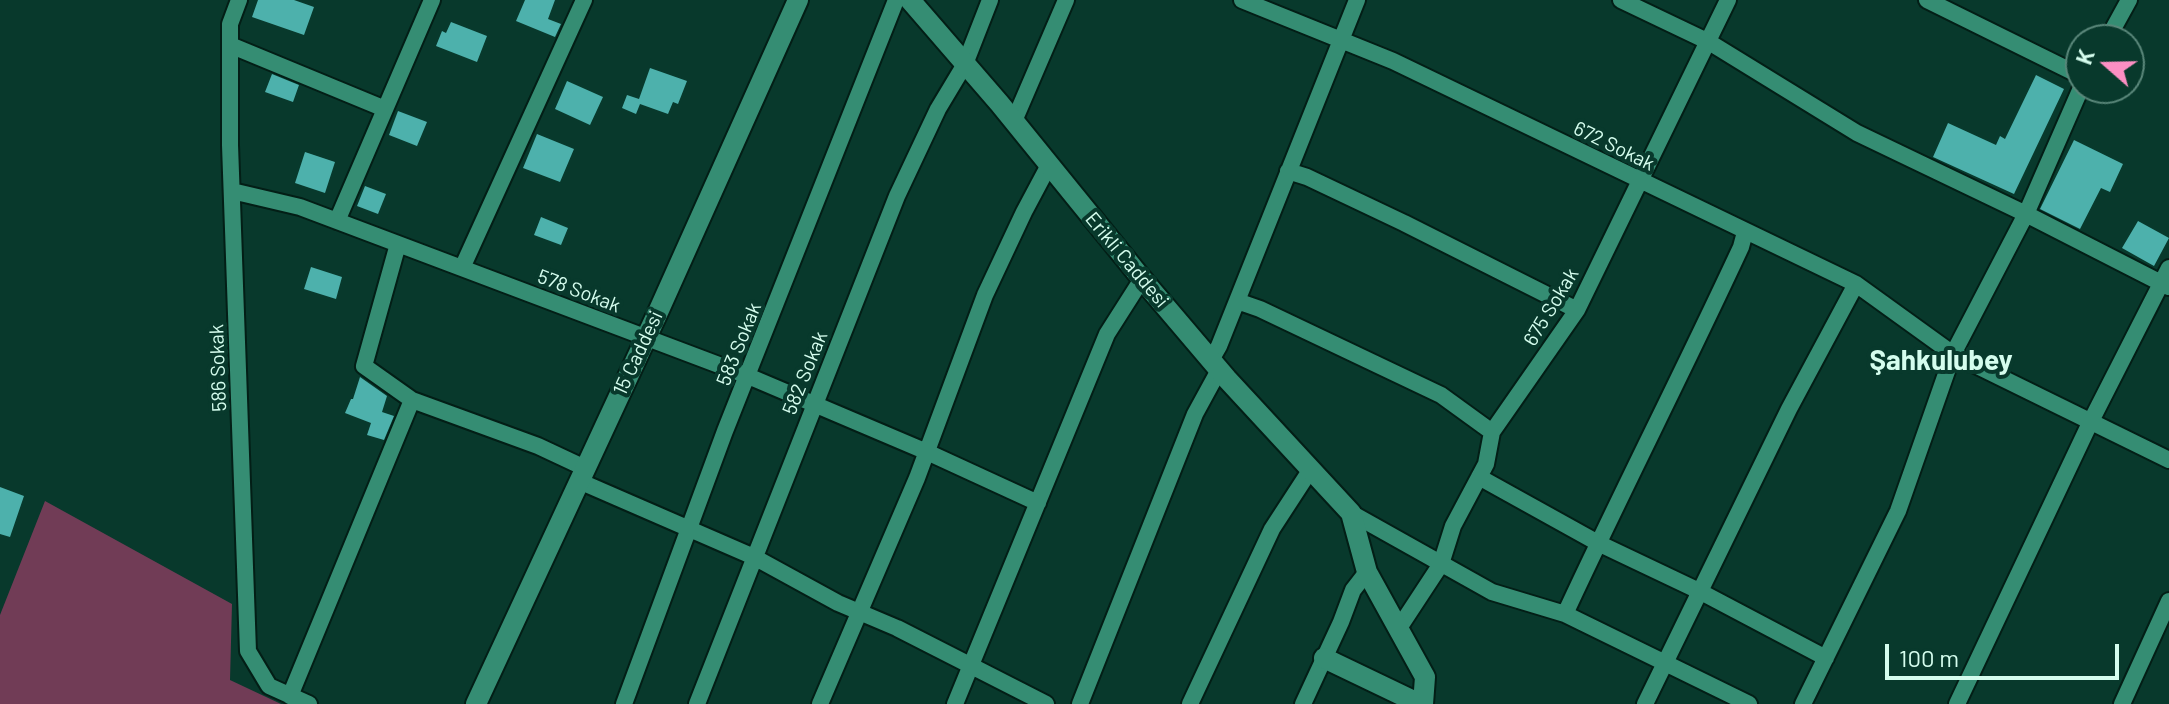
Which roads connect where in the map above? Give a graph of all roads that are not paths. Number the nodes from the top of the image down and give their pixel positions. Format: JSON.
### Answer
{"nodes":[{"id":1,"x":239,"y":0,"type":"edge"},
{"id":2,"x":432,"y":0,"type":"edge"},
{"id":3,"x":584,"y":0,"type":"edge"},
{"id":4,"x":798,"y":0,"type":"edge"},
{"id":5,"x":896,"y":0,"type":"edge"},
{"id":6,"x":910,"y":0,"type":"edge"},
{"id":7,"x":990,"y":0,"type":"edge"},
{"id":8,"x":1066,"y":0,"type":"edge"},
{"id":9,"x":1242,"y":0,"type":"edge"},
{"id":10,"x":1357,"y":0,"type":"edge"},
{"id":11,"x":1621,"y":0,"type":"edge"},
{"id":12,"x":1728,"y":0,"type":"edge"},
{"id":13,"x":1927,"y":0,"type":"edge"},
{"id":14,"x":2129,"y":0,"type":"edge"},
{"id":15,"x":2116,"y":24,"type":"edge"},
{"id":16,"x":1341,"y":41,"type":"junction"},
{"id":17,"x":1709,"y":42,"type":"junction"},
{"id":18,"x":230,"y":45,"type":"junction"},
{"id":19,"x":965,"y":64,"type":"junction"},
{"id":20,"x":2065,"y":68,"type":"edge"},
{"id":21,"x":2074,"y":104,"type":"edge"},
{"id":22,"x":385,"y":109,"type":"junction"},
{"id":23,"x":1014,"y":121,"type":"junction"},
{"id":24,"x":1049,"y":165,"type":"junction"},
{"id":25,"x":1288,"y":171,"type":"junction"},
{"id":26,"x":1641,"y":181,"type":"junction"},
{"id":27,"x":232,"y":191,"type":"junction"},
{"id":28,"x":2026,"y":214,"type":"junction"},
{"id":29,"x":337,"y":221,"type":"junction"},
{"id":30,"x":1745,"y":232,"type":"junction"},
{"id":31,"x":398,"y":244,"type":"junction"},
{"id":32,"x":462,"y":268,"type":"junction"},
{"id":33,"x":1142,"y":279,"type":"junction"},
{"id":34,"x":2167,"y":280,"type":"edge"},
{"id":35,"x":1856,"y":284,"type":"junction"},
{"id":36,"x":1237,"y":301,"type":"junction"},
{"id":37,"x":1577,"y":310,"type":"junction"},
{"id":38,"x":645,"y":337,"type":"junction"},
{"id":39,"x":1953,"y":354,"type":"junction"},
{"id":40,"x":1215,"y":365,"type":"junction"},
{"id":41,"x":748,"y":376,"type":"junction"},
{"id":42,"x":412,"y":400,"type":"junction"},
{"id":43,"x":815,"y":403,"type":"junction"},
{"id":44,"x":2090,"y":423,"type":"junction"},
{"id":45,"x":1492,"y":432,"type":"junction"},
{"id":46,"x":927,"y":452,"type":"junction"},
{"id":47,"x":2169,"y":460,"type":"edge"},
{"id":48,"x":1311,"y":469,"type":"junction"},
{"id":49,"x":582,"y":474,"type":"junction"},
{"id":50,"x":1479,"y":477,"type":"junction"},
{"id":51,"x":1038,"y":503,"type":"junction"},
{"id":52,"x":1351,"y":513,"type":"junction"},
{"id":53,"x":690,"y":528,"type":"junction"},
{"id":54,"x":1598,"y":543,"type":"junction"},
{"id":55,"x":754,"y":557,"type":"junction"},
{"id":56,"x":1441,"y":564,"type":"junction"},
{"id":57,"x":1367,"y":572,"type":"junction"},
{"id":58,"x":1699,"y":591,"type":"junction"},
{"id":59,"x":2169,"y":601,"type":"edge"},
{"id":60,"x":859,"y":613,"type":"junction"},
{"id":61,"x":1565,"y":614,"type":"junction"},
{"id":62,"x":1399,"y":628,"type":"junction"},
{"id":63,"x":1324,"y":658,"type":"junction"},
{"id":64,"x":1826,"y":658,"type":"junction"},
{"id":65,"x":1665,"y":664,"type":"junction"},
{"id":66,"x":970,"y":666,"type":"junction"},
{"id":67,"x":290,"y":696,"type":"junction"},
{"id":68,"x":309,"y":704,"type":"edge"},
{"id":69,"x":476,"y":704,"type":"edge"},
{"id":70,"x":624,"y":704,"type":"edge"},
{"id":71,"x":697,"y":704,"type":"edge"},
{"id":72,"x":820,"y":704,"type":"edge"},
{"id":73,"x":955,"y":704,"type":"edge"},
{"id":74,"x":1046,"y":704,"type":"edge"},
{"id":75,"x":1080,"y":704,"type":"edge"},
{"id":76,"x":1190,"y":704,"type":"edge"},
{"id":77,"x":1303,"y":704,"type":"edge"},
{"id":78,"x":1422,"y":704,"type":"edge"},
{"id":79,"x":1645,"y":704,"type":"edge"},
{"id":80,"x":1749,"y":704,"type":"edge"},
{"id":81,"x":1803,"y":704,"type":"edge"},
{"id":82,"x":1957,"y":704,"type":"edge"},
{"id":83,"x":2122,"y":704,"type":"edge"}],
"edges":[{"from":1,"to":18,"type":"street","name":"586 Sokak"},
{"from":2,"to":22,"type":"street"},
{"from":3,"to":32,"type":"street"},
{"from":4,"to":38,"type":"street","name":"15 Caddesi"},
{"from":5,"to":41,"type":"street","name":"583 Sokak"},
{"from":6,"to":19,"type":"street","name":"Erikli Caddesi"},
{"from":7,"to":19,"type":"street","name":"582 Sokak"},
{"from":8,"to":23,"type":"street"},
{"from":9,"to":16,"type":"street","name":"672 Sokak"},
{"from":10,"to":16,"type":"street"},
{"from":11,"to":17,"type":"street"},
{"from":12,"to":17,"type":"street","name":"675 Sokak"},
{"from":13,"to":20,"type":"street"},
{"from":14,"to":15,"type":"street"},
{"from":16,"to":25,"type":"street"},
{"from":16,"to":26,"type":"street","name":"672 Sokak"},
{"from":17,"to":26,"type":"street","name":"675 Sokak"},
{"from":17,"to":28,"type":"street"},
{"from":18,"to":22,"type":"street"},
{"from":18,"to":27,"type":"street","name":"586 Sokak"},
{"from":19,"to":23,"type":"street","name":"Erikli Caddesi"},
{"from":19,"to":43,"type":"street","name":"582 Sokak"},
{"from":21,"to":28,"type":"street"},
{"from":22,"to":29,"type":"street"},
{"from":23,"to":24,"type":"street","name":"Erikli Caddesi"},
{"from":24,"to":33,"type":"street","name":"Erikli Caddesi"},
{"from":24,"to":46,"type":"street"},
{"from":25,"to":36,"type":"street"},
{"from":25,"to":37,"type":"street"},
{"from":26,"to":30,"type":"street","name":"672 Sokak"},
{"from":26,"to":37,"type":"street","name":"675 Sokak"},
{"from":27,"to":29,"type":"street","name":"578 Sokak"},
{"from":27,"to":67,"type":"street","name":"586 Sokak"},
{"from":28,"to":34,"type":"street"},
{"from":28,"to":39,"type":"street"},
{"from":29,"to":31,"type":"street","name":"578 Sokak"},
{"from":30,"to":35,"type":"street","name":"672 Sokak"},
{"from":30,"to":54,"type":"street"},
{"from":31,"to":32,"type":"street","name":"578 Sokak"},
{"from":31,"to":42,"type":"street"},
{"from":32,"to":38,"type":"street","name":"578 Sokak"},
{"from":33,"to":40,"type":"street","name":"Erikli Caddesi"},
{"from":33,"to":51,"type":"street"},
{"from":34,"to":44,"type":"street"},
{"from":35,"to":39,"type":"street","name":"672 Sokak"},
{"from":35,"to":58,"type":"street"},
{"from":36,"to":40,"type":"street"},
{"from":36,"to":45,"type":"street"},
{"from":37,"to":45,"type":"street","name":"675 Sokak"},
{"from":38,"to":41,"type":"street","name":"578 Sokak"},
{"from":38,"to":49,"type":"street","name":"15 Caddesi"},
{"from":39,"to":44,"type":"street","name":"672 Sokak"},
{"from":39,"to":64,"type":"street"},
{"from":40,"to":48,"type":"street","name":"Erikli Caddesi"},
{"from":40,"to":75,"type":"street"},
{"from":41,"to":43,"type":"street","name":"578 Sokak"},
{"from":41,"to":53,"type":"street","name":"583 Sokak"},
{"from":42,"to":49,"type":"street"},
{"from":42,"to":67,"type":"street"},
{"from":43,"to":46,"type":"street","name":"578 Sokak"},
{"from":43,"to":55,"type":"street","name":"582 Sokak"},
{"from":44,"to":47,"type":"street","name":"672 Sokak"},
{"from":44,"to":82,"type":"street"},
{"from":45,"to":50,"type":"street","name":"675 Sokak"},
{"from":46,"to":51,"type":"street","name":"578 Sokak"},
{"from":46,"to":60,"type":"street"},
{"from":48,"to":52,"type":"street","name":"Erikli Caddesi"},
{"from":48,"to":76,"type":"street"},
{"from":49,"to":53,"type":"street"},
{"from":49,"to":69,"type":"street","name":"15 Caddesi"},
{"from":50,"to":54,"type":"street"},
{"from":50,"to":56,"type":"street","name":"675 Sokak"},
{"from":51,"to":66,"type":"street"},
{"from":52,"to":56,"type":"street"},
{"from":52,"to":57,"type":"street"},
{"from":53,"to":55,"type":"street"},
{"from":53,"to":70,"type":"street","name":"583 Sokak"},
{"from":54,"to":58,"type":"street"},
{"from":54,"to":61,"type":"street"},
{"from":55,"to":60,"type":"street"},
{"from":55,"to":71,"type":"street","name":"582 Sokak"},
{"from":56,"to":61,"type":"street"},
{"from":56,"to":62,"type":"street","name":"675 Sokak"},
{"from":57,"to":62,"type":"street"},
{"from":57,"to":63,"type":"street"},
{"from":58,"to":64,"type":"street"},
{"from":58,"to":65,"type":"street"},
{"from":59,"to":83,"type":"street"},
{"from":60,"to":66,"type":"street"},
{"from":60,"to":72,"type":"street"},
{"from":61,"to":65,"type":"street"},
{"from":62,"to":78,"type":"street"},
{"from":63,"to":77,"type":"street"},
{"from":63,"to":78,"type":"street"},
{"from":64,"to":81,"type":"street"},
{"from":65,"to":79,"type":"street"},
{"from":65,"to":80,"type":"street"},
{"from":66,"to":73,"type":"street"},
{"from":66,"to":74,"type":"street"},
{"from":67,"to":68,"type":"street","name":"586 Sokak"}]}
